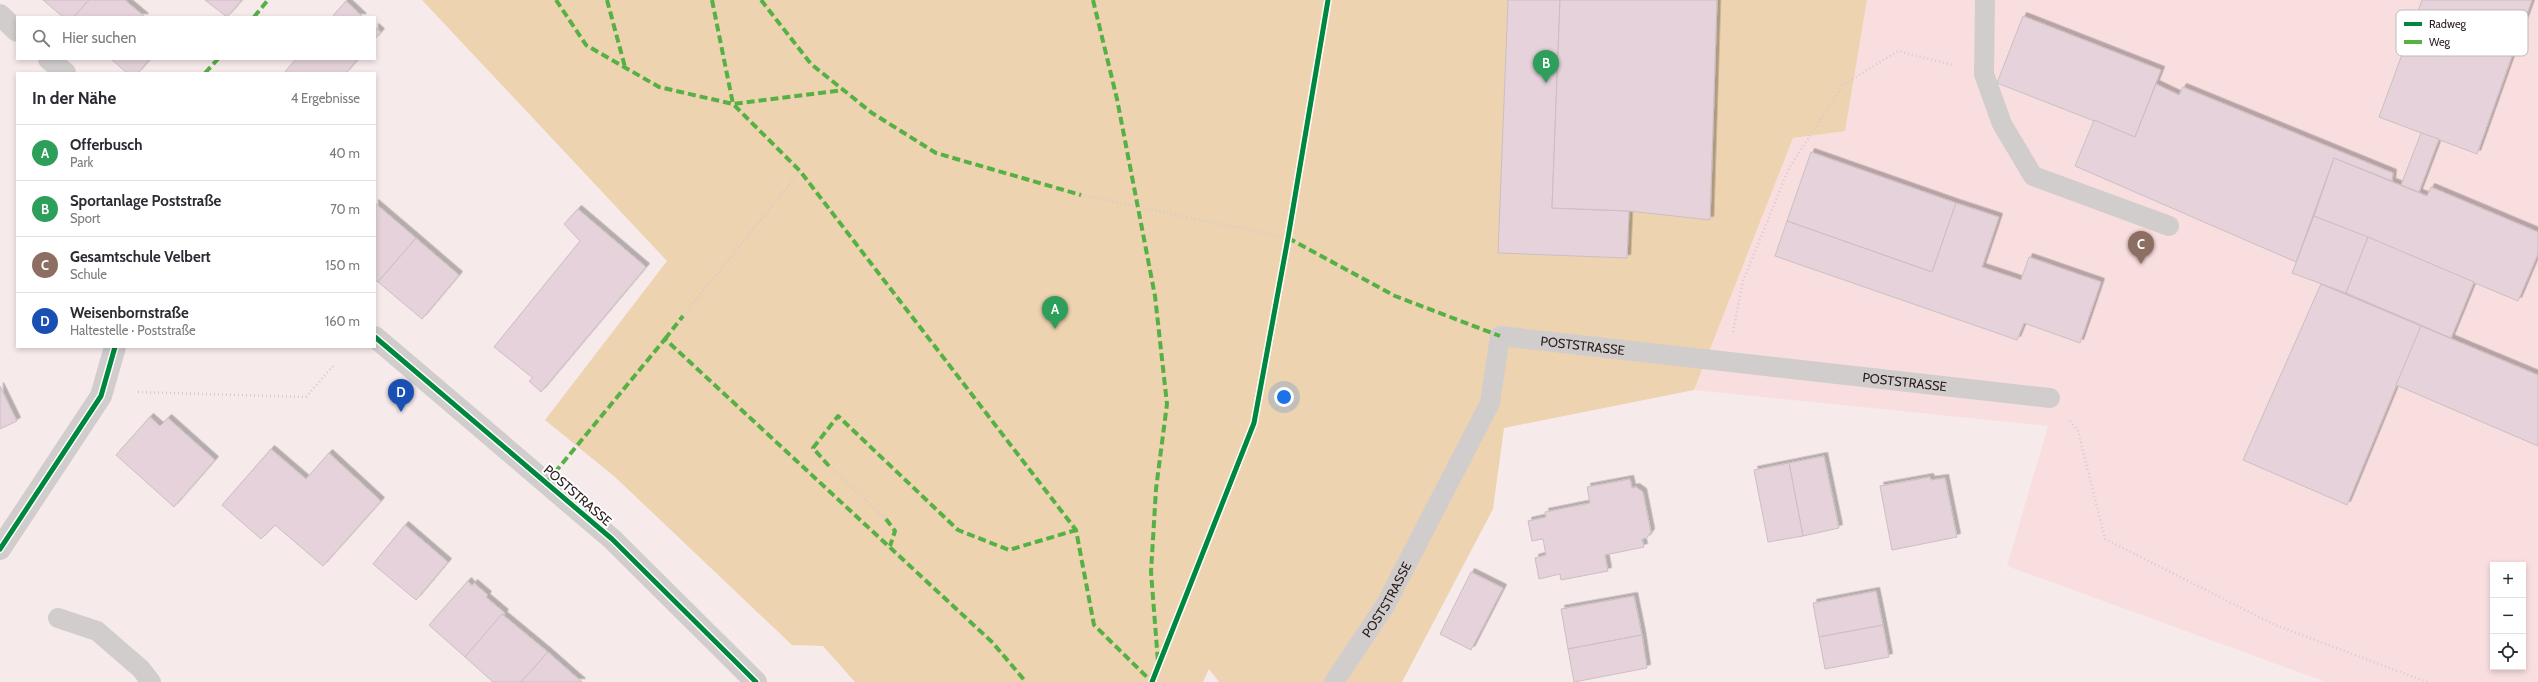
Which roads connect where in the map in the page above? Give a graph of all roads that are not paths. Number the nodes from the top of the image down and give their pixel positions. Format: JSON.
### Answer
{"nodes":[{"id":1,"x":1985,"y":0,"type":"edge"},
{"id":2,"x":0,"y":15,"type":"edge"},
{"id":3,"x":16,"y":30,"type":"edge"},
{"id":4,"x":2169,"y":226,"type":"dead end"},
{"id":5,"x":376,"y":337,"type":"edge"},
{"id":6,"x":115,"y":348,"type":"edge"},
{"id":7,"x":2050,"y":398,"type":"road end"},
{"id":8,"x":0,"y":549,"type":"edge"},
{"id":9,"x":58,"y":618,"type":"dead end"},
{"id":10,"x":151,"y":682,"type":"edge"},
{"id":11,"x":756,"y":682,"type":"edge"},
{"id":12,"x":1334,"y":682,"type":"edge"}],
"edges":[{"from":1,"to":4,"type":"lane"},
{"from":2,"to":3,"type":"street"},
{"from":5,"to":11,"type":"street","name":"POSTSTRASSE"},
{"from":6,"to":8,"type":"street"},
{"from":7,"to":12,"type":"lane","name":"POSTSTRASSE"},
{"from":9,"to":10,"type":"lane"}]}
